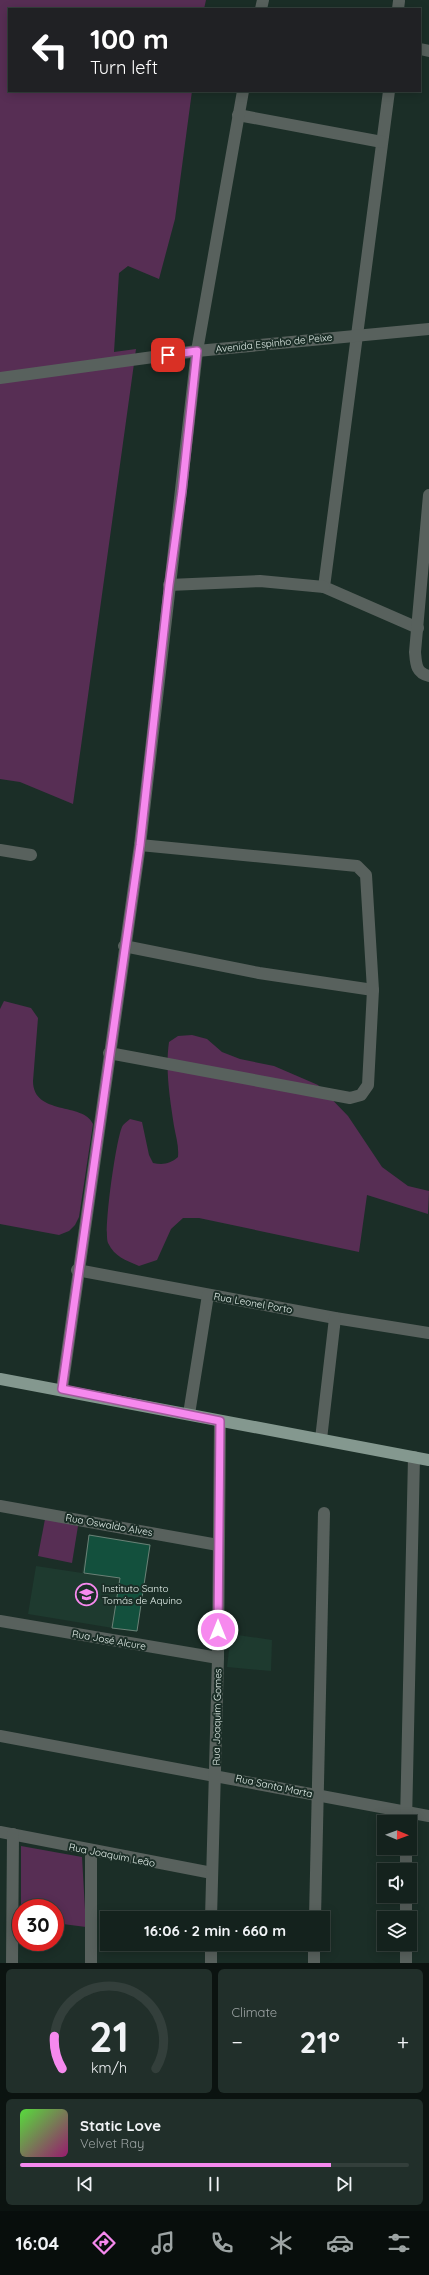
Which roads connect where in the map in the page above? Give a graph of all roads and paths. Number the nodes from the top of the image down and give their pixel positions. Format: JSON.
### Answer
{"nodes":[{"id":1,"x":243,"y":92,"type":"edge"},
{"id":2,"x":388,"y":92,"type":"edge"},
{"id":3,"x":238,"y":115,"type":"junction"},
{"id":4,"x":382,"y":142,"type":"junction"},
{"id":5,"x":429,"y":329,"type":"edge"},
{"id":6,"x":358,"y":335,"type":"junction"},
{"id":7,"x":197,"y":351,"type":"junction"},
{"id":8,"x":0,"y":378,"type":"edge"},
{"id":9,"x":429,"y":495,"type":"edge"},
{"id":10,"x":427,"y":534,"type":"edge"},
{"id":11,"x":169,"y":585,"type":"junction"},
{"id":12,"x":324,"y":587,"type":"junction"},
{"id":13,"x":424,"y":605,"type":"edge"},
{"id":14,"x":418,"y":628,"type":"junction"},
{"id":15,"x":429,"y":676,"type":"edge"},
{"id":16,"x":140,"y":845,"type":"junction"},
{"id":17,"x":0,"y":850,"type":"edge"},
{"id":18,"x":32,"y":855,"type":"dead end"},
{"id":19,"x":124,"y":946,"type":"junction"},
{"id":20,"x":373,"y":990,"type":"junction"},
{"id":21,"x":109,"y":1053,"type":"junction"},
{"id":22,"x":78,"y":1270,"type":"junction"},
{"id":23,"x":208,"y":1295,"type":"junction"},
{"id":24,"x":335,"y":1318,"type":"junction"},
{"id":25,"x":429,"y":1334,"type":"edge"},
{"id":26,"x":0,"y":1379,"type":"edge"},
{"id":27,"x":62,"y":1389,"type":"junction"},
{"id":28,"x":189,"y":1414,"type":"junction"},
{"id":29,"x":220,"y":1421,"type":"junction"},
{"id":30,"x":321,"y":1439,"type":"junction"},
{"id":31,"x":414,"y":1458,"type":"junction"},
{"id":32,"x":429,"y":1460,"type":"edge"},
{"id":33,"x":0,"y":1506,"type":"edge"},
{"id":34,"x":324,"y":1514,"type":"dead end"},
{"id":35,"x":218,"y":1545,"type":"junction"},
{"id":36,"x":0,"y":1621,"type":"edge"},
{"id":37,"x":218,"y":1658,"type":"junction"},
{"id":38,"x":0,"y":1736,"type":"edge"},
{"id":39,"x":215,"y":1774,"type":"junction"},
{"id":40,"x":316,"y":1795,"type":"junction"},
{"id":41,"x":398,"y":1815,"type":"edge"},
{"id":42,"x":406,"y":1815,"type":"edge"},
{"id":43,"x":429,"y":1816,"type":"edge"},
{"id":44,"x":417,"y":1817,"type":"edge"},
{"id":45,"x":0,"y":1832,"type":"edge"},
{"id":46,"x":13,"y":1834,"type":"junction"},
{"id":47,"x":91,"y":1851,"type":"junction"},
{"id":48,"x":212,"y":1873,"type":"junction"},
{"id":49,"x":211,"y":1911,"type":"edge"},
{"id":50,"x":315,"y":1911,"type":"edge"},
{"id":51,"x":211,"y":1951,"type":"edge"},
{"id":52,"x":314,"y":1951,"type":"edge"},
{"id":53,"x":406,"y":1951,"type":"edge"},
{"id":54,"x":12,"y":1963,"type":"edge"},
{"id":55,"x":91,"y":1963,"type":"edge"},
{"id":56,"x":211,"y":1963,"type":"edge"},
{"id":57,"x":314,"y":1963,"type":"edge"},
{"id":58,"x":406,"y":1963,"type":"edge"}],
"edges":[{"from":1,"to":3,"type":"street"},
{"from":2,"to":4,"type":"street"},
{"from":3,"to":4,"type":"street"},
{"from":3,"to":7,"type":"street"},
{"from":4,"to":6,"type":"street"},
{"from":5,"to":6,"type":"street","name":"Avenida Espinho de Peixe"},
{"from":6,"to":7,"type":"street","name":"Avenida Espinho de Peixe"},
{"from":6,"to":12,"type":"street"},
{"from":7,"to":8,"type":"street","name":"Avenida Espinho de Peixe"},
{"from":7,"to":11,"type":"street"},
{"from":9,"to":10,"type":"street"},
{"from":10,"to":13,"type":"street"},
{"from":11,"to":12,"type":"street"},
{"from":11,"to":16,"type":"street"},
{"from":12,"to":14,"type":"street"},
{"from":13,"to":14,"type":"street"},
{"from":14,"to":15,"type":"street"},
{"from":16,"to":19,"type":"street"},
{"from":16,"to":20,"type":"street"},
{"from":17,"to":18,"type":"street"},
{"from":19,"to":20,"type":"street"},
{"from":19,"to":21,"type":"street"},
{"from":20,"to":21,"type":"street"},
{"from":21,"to":22,"type":"street"},
{"from":22,"to":23,"type":"street","name":"Rua Leonel Porto"},
{"from":22,"to":27,"type":"street"},
{"from":23,"to":24,"type":"street","name":"Rua Leonel Porto"},
{"from":23,"to":28,"type":"street"},
{"from":24,"to":25,"type":"street","name":"Rua Leonel Porto"},
{"from":24,"to":30,"type":"street"},
{"from":26,"to":27,"type":"main road"},
{"from":27,"to":28,"type":"main road"},
{"from":28,"to":29,"type":"main road"},
{"from":29,"to":30,"type":"main road"},
{"from":29,"to":35,"type":"street","name":"Rua Joaquim Gomes"},
{"from":30,"to":31,"type":"main road"},
{"from":31,"to":32,"type":"main road"},
{"from":31,"to":42,"type":"street"},
{"from":33,"to":35,"type":"street","name":"Rua Oswaldo Alves"},
{"from":34,"to":40,"type":"street"},
{"from":35,"to":37,"type":"street","name":"Rua Joaquim Gomes"},
{"from":36,"to":37,"type":"street","name":"Rua José Alcure"},
{"from":37,"to":39,"type":"street","name":"Rua Joaquim Gomes"},
{"from":38,"to":39,"type":"street","name":"Rua Santa Marta"},
{"from":39,"to":40,"type":"street","name":"Rua Santa Marta"},
{"from":39,"to":48,"type":"street","name":"Rua Joaquim Gomes"},
{"from":40,"to":41,"type":"street","name":"Rua Santa Marta"},
{"from":40,"to":50,"type":"street"},
{"from":43,"to":44,"type":"street","name":"Rua Santa Marta"},
{"from":45,"to":46,"type":"street","name":"Rua Joaquim Leão"},
{"from":46,"to":47,"type":"street","name":"Rua Joaquim Leão"},
{"from":46,"to":54,"type":"street"},
{"from":47,"to":48,"type":"street","name":"Rua Joaquim Leão"},
{"from":47,"to":55,"type":"street"},
{"from":48,"to":49,"type":"street","name":"Rua Joaquim Gomes"},
{"from":51,"to":56,"type":"street"},
{"from":52,"to":57,"type":"street"},
{"from":53,"to":58,"type":"street"}]}
